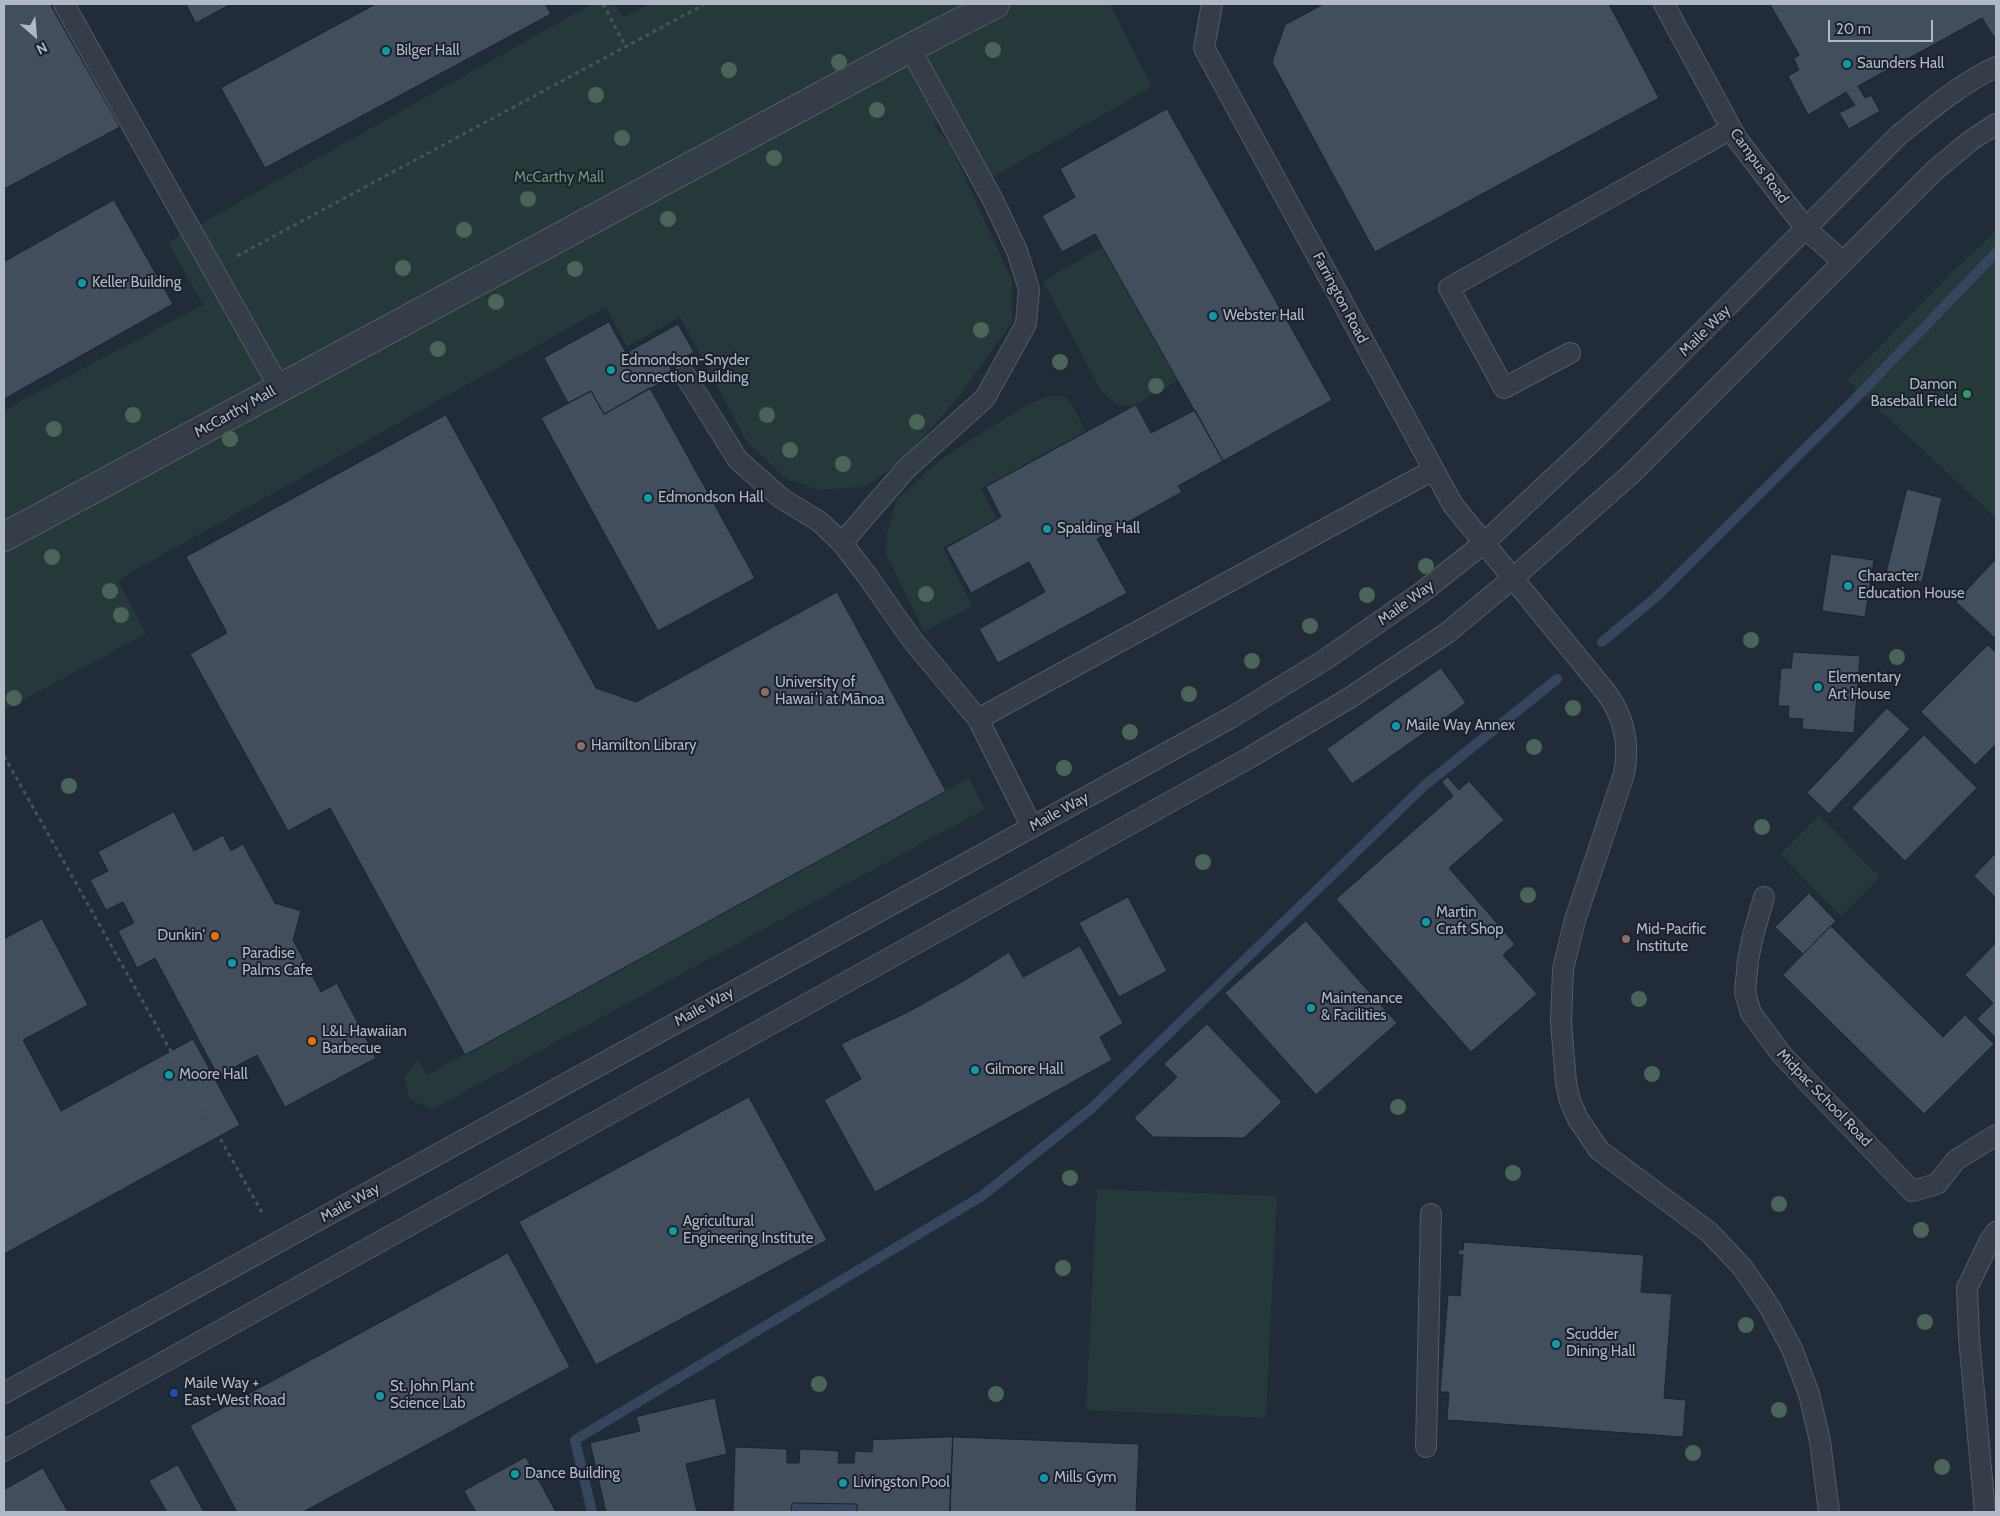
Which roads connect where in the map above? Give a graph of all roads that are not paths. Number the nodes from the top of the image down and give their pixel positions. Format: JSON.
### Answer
{"nodes":[{"id":1,"x":64,"y":4,"type":"edge"},
{"id":2,"x":995,"y":4,"type":"edge"},
{"id":3,"x":1212,"y":4,"type":"edge"},
{"id":4,"x":1664,"y":4,"type":"edge"},
{"id":5,"x":910,"y":48,"type":"junction"},
{"id":6,"x":1996,"y":67,"type":"edge"},
{"id":7,"x":1996,"y":124,"type":"edge"},
{"id":8,"x":1731,"y":129,"type":"junction"},
{"id":9,"x":1806,"y":229,"type":"junction"},
{"id":10,"x":1843,"y":262,"type":"junction"},
{"id":11,"x":1570,"y":353,"type":"dead end"},
{"id":12,"x":685,"y":375,"type":"dead end"},
{"id":13,"x":279,"y":387,"type":"junction"},
{"id":14,"x":1433,"y":470,"type":"junction"},
{"id":15,"x":4,"y":537,"type":"edge"},
{"id":16,"x":1484,"y":542,"type":"junction"},
{"id":17,"x":842,"y":543,"type":"junction"},
{"id":18,"x":1513,"y":578,"type":"junction"},
{"id":19,"x":978,"y":720,"type":"junction"},
{"id":20,"x":1032,"y":827,"type":"junction"},
{"id":21,"x":1764,"y":897,"type":"dead end"},
{"id":22,"x":1996,"y":1135,"type":"edge"},
{"id":23,"x":1431,"y":1214,"type":"dead end"},
{"id":24,"x":1996,"y":1232,"type":"edge"},
{"id":25,"x":4,"y":1393,"type":"edge"},
{"id":26,"x":1426,"y":1447,"type":"dead end"},
{"id":27,"x":4,"y":1451,"type":"edge"},
{"id":28,"x":1828,"y":1512,"type":"edge"},
{"id":29,"x":1985,"y":1512,"type":"edge"}],
"edges":[{"from":1,"to":13,"type":"lane"},
{"from":2,"to":5,"type":"street","name":"McCarthy Mall"},
{"from":3,"to":14,"type":"lane","name":"Farrington Road"},
{"from":4,"to":8,"type":"lane","name":"Campus Road"},
{"from":5,"to":13,"type":"street","name":"McCarthy Mall"},
{"from":5,"to":17,"type":"lane"},
{"from":6,"to":9,"type":"lane","name":"Maile Way"},
{"from":7,"to":10,"type":"lane"},
{"from":8,"to":9,"type":"lane","name":"Campus Road"},
{"from":8,"to":11,"type":"lane"},
{"from":9,"to":10,"type":"lane","name":"Campus Road"},
{"from":9,"to":16,"type":"lane","name":"Maile Way"},
{"from":10,"to":18,"type":"lane"},
{"from":12,"to":17,"type":"lane"},
{"from":13,"to":15,"type":"street","name":"McCarthy Mall"},
{"from":14,"to":16,"type":"lane","name":"Farrington Road"},
{"from":14,"to":19,"type":"lane"},
{"from":16,"to":18,"type":"lane","name":"Farrington Road"},
{"from":16,"to":20,"type":"lane","name":"Maile Way"},
{"from":17,"to":19,"type":"lane"},
{"from":18,"to":27,"type":"lane"},
{"from":18,"to":28,"type":"lane","name":"Farrington Road"},
{"from":19,"to":20,"type":"lane"},
{"from":20,"to":25,"type":"lane","name":"Maile Way"},
{"from":21,"to":22,"type":"lane","name":"Midpac School Road"},
{"from":23,"to":26,"type":"lane"},
{"from":24,"to":29,"type":"lane"}]}
